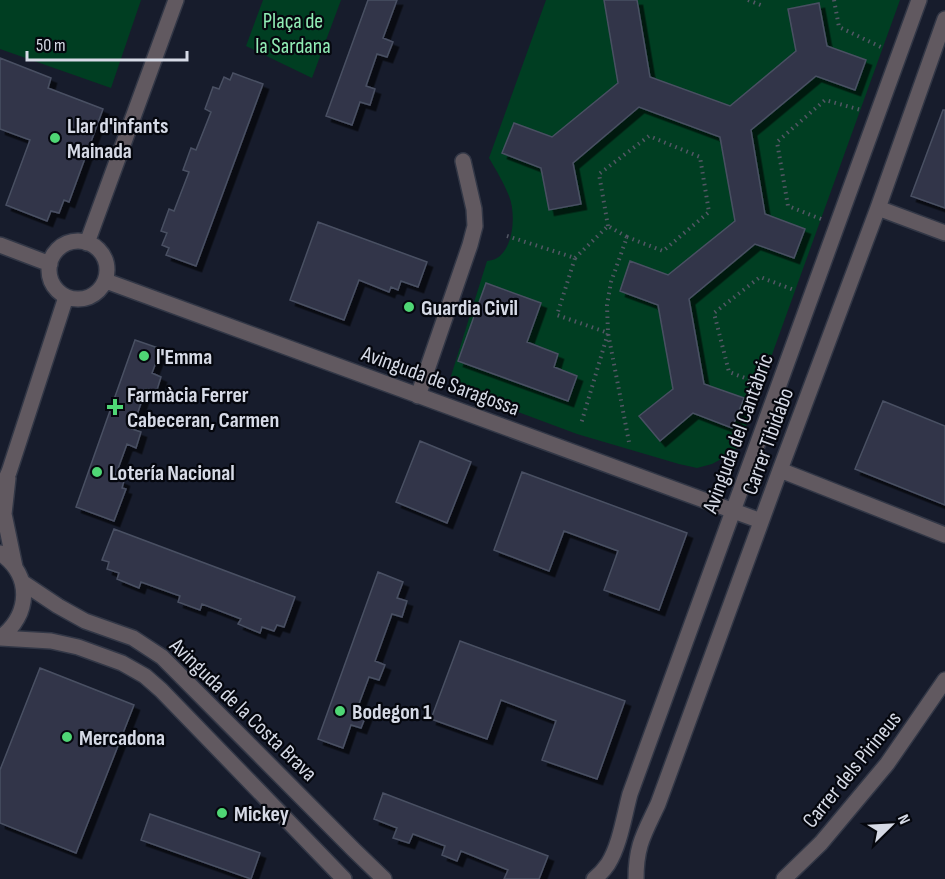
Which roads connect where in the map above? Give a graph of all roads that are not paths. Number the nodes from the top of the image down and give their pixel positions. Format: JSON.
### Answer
{"nodes":[{"id":1,"x":176,"y":0,"type":"edge"},
{"id":2,"x":919,"y":0,"type":"edge"},
{"id":3,"x":945,"y":19,"type":"edge"},
{"id":4,"x":463,"y":161,"type":"dead end"},
{"id":5,"x":878,"y":208,"type":"junction"},
{"id":6,"x":945,"y":233,"type":"edge"},
{"id":7,"x":87,"y":243,"type":"junction"},
{"id":8,"x":0,"y":245,"type":"edge"},
{"id":9,"x":50,"y":264,"type":"junction"},
{"id":10,"x":106,"y":281,"type":"junction"},
{"id":11,"x":66,"y":297,"type":"junction"},
{"id":12,"x":418,"y":396,"type":"junction"},
{"id":13,"x":780,"y":470,"type":"junction"},
{"id":14,"x":9,"y":472,"type":"junction"},
{"id":15,"x":0,"y":488,"type":"edge"},
{"id":16,"x":733,"y":511,"type":"junction"},
{"id":17,"x":761,"y":521,"type":"junction"},
{"id":18,"x":945,"y":535,"type":"edge"},
{"id":19,"x":0,"y":554,"type":"edge"},
{"id":20,"x":15,"y":568,"type":"junction"},
{"id":21,"x":22,"y":582,"type":"junction"},
{"id":22,"x":0,"y":638,"type":"edge"},
{"id":23,"x":945,"y":680,"type":"edge"},
{"id":24,"x":345,"y":879,"type":"edge"},
{"id":25,"x":384,"y":879,"type":"edge"},
{"id":26,"x":594,"y":879,"type":"edge"},
{"id":27,"x":636,"y":879,"type":"edge"},
{"id":28,"x":784,"y":879,"type":"edge"}],
"edges":[{"from":1,"to":7,"type":"street"},
{"from":2,"to":16,"type":"street","name":"Avinguda del Cantàbric"},
{"from":3,"to":5,"type":"street","name":"Carrer Tibidabo"},
{"from":4,"to":12,"type":"street"},
{"from":5,"to":6,"type":"street"},
{"from":5,"to":13,"type":"street","name":"Carrer Tibidabo"},
{"from":7,"to":9,"type":"street"},
{"from":7,"to":10,"type":"street"},
{"from":8,"to":9,"type":"street"},
{"from":9,"to":11,"type":"street"},
{"from":10,"to":11,"type":"street"},
{"from":10,"to":12,"type":"street","name":"Avinguda de Saragossa"},
{"from":11,"to":14,"type":"street"},
{"from":12,"to":16,"type":"street","name":"Avinguda de Saragossa"},
{"from":13,"to":17,"type":"street","name":"Carrer Tibidabo"},
{"from":13,"to":18,"type":"street"},
{"from":14,"to":15,"type":"street"},
{"from":14,"to":20,"type":"street"},
{"from":16,"to":17,"type":"street","name":"Avinguda de Saragossa"},
{"from":16,"to":26,"type":"street","name":"Avinguda del Cantàbric"},
{"from":17,"to":27,"type":"street","name":"Carrer Tibidabo"},
{"from":19,"to":20,"type":"street"},
{"from":20,"to":21,"type":"street"},
{"from":21,"to":22,"type":"street"},
{"from":21,"to":25,"type":"street","name":"Avinguda de la Costa Brava"},
{"from":22,"to":24,"type":"street","name":"Avinguda de la Costa Brava"},
{"from":23,"to":28,"type":"street","name":"Carrer dels Pirineus"}]}
